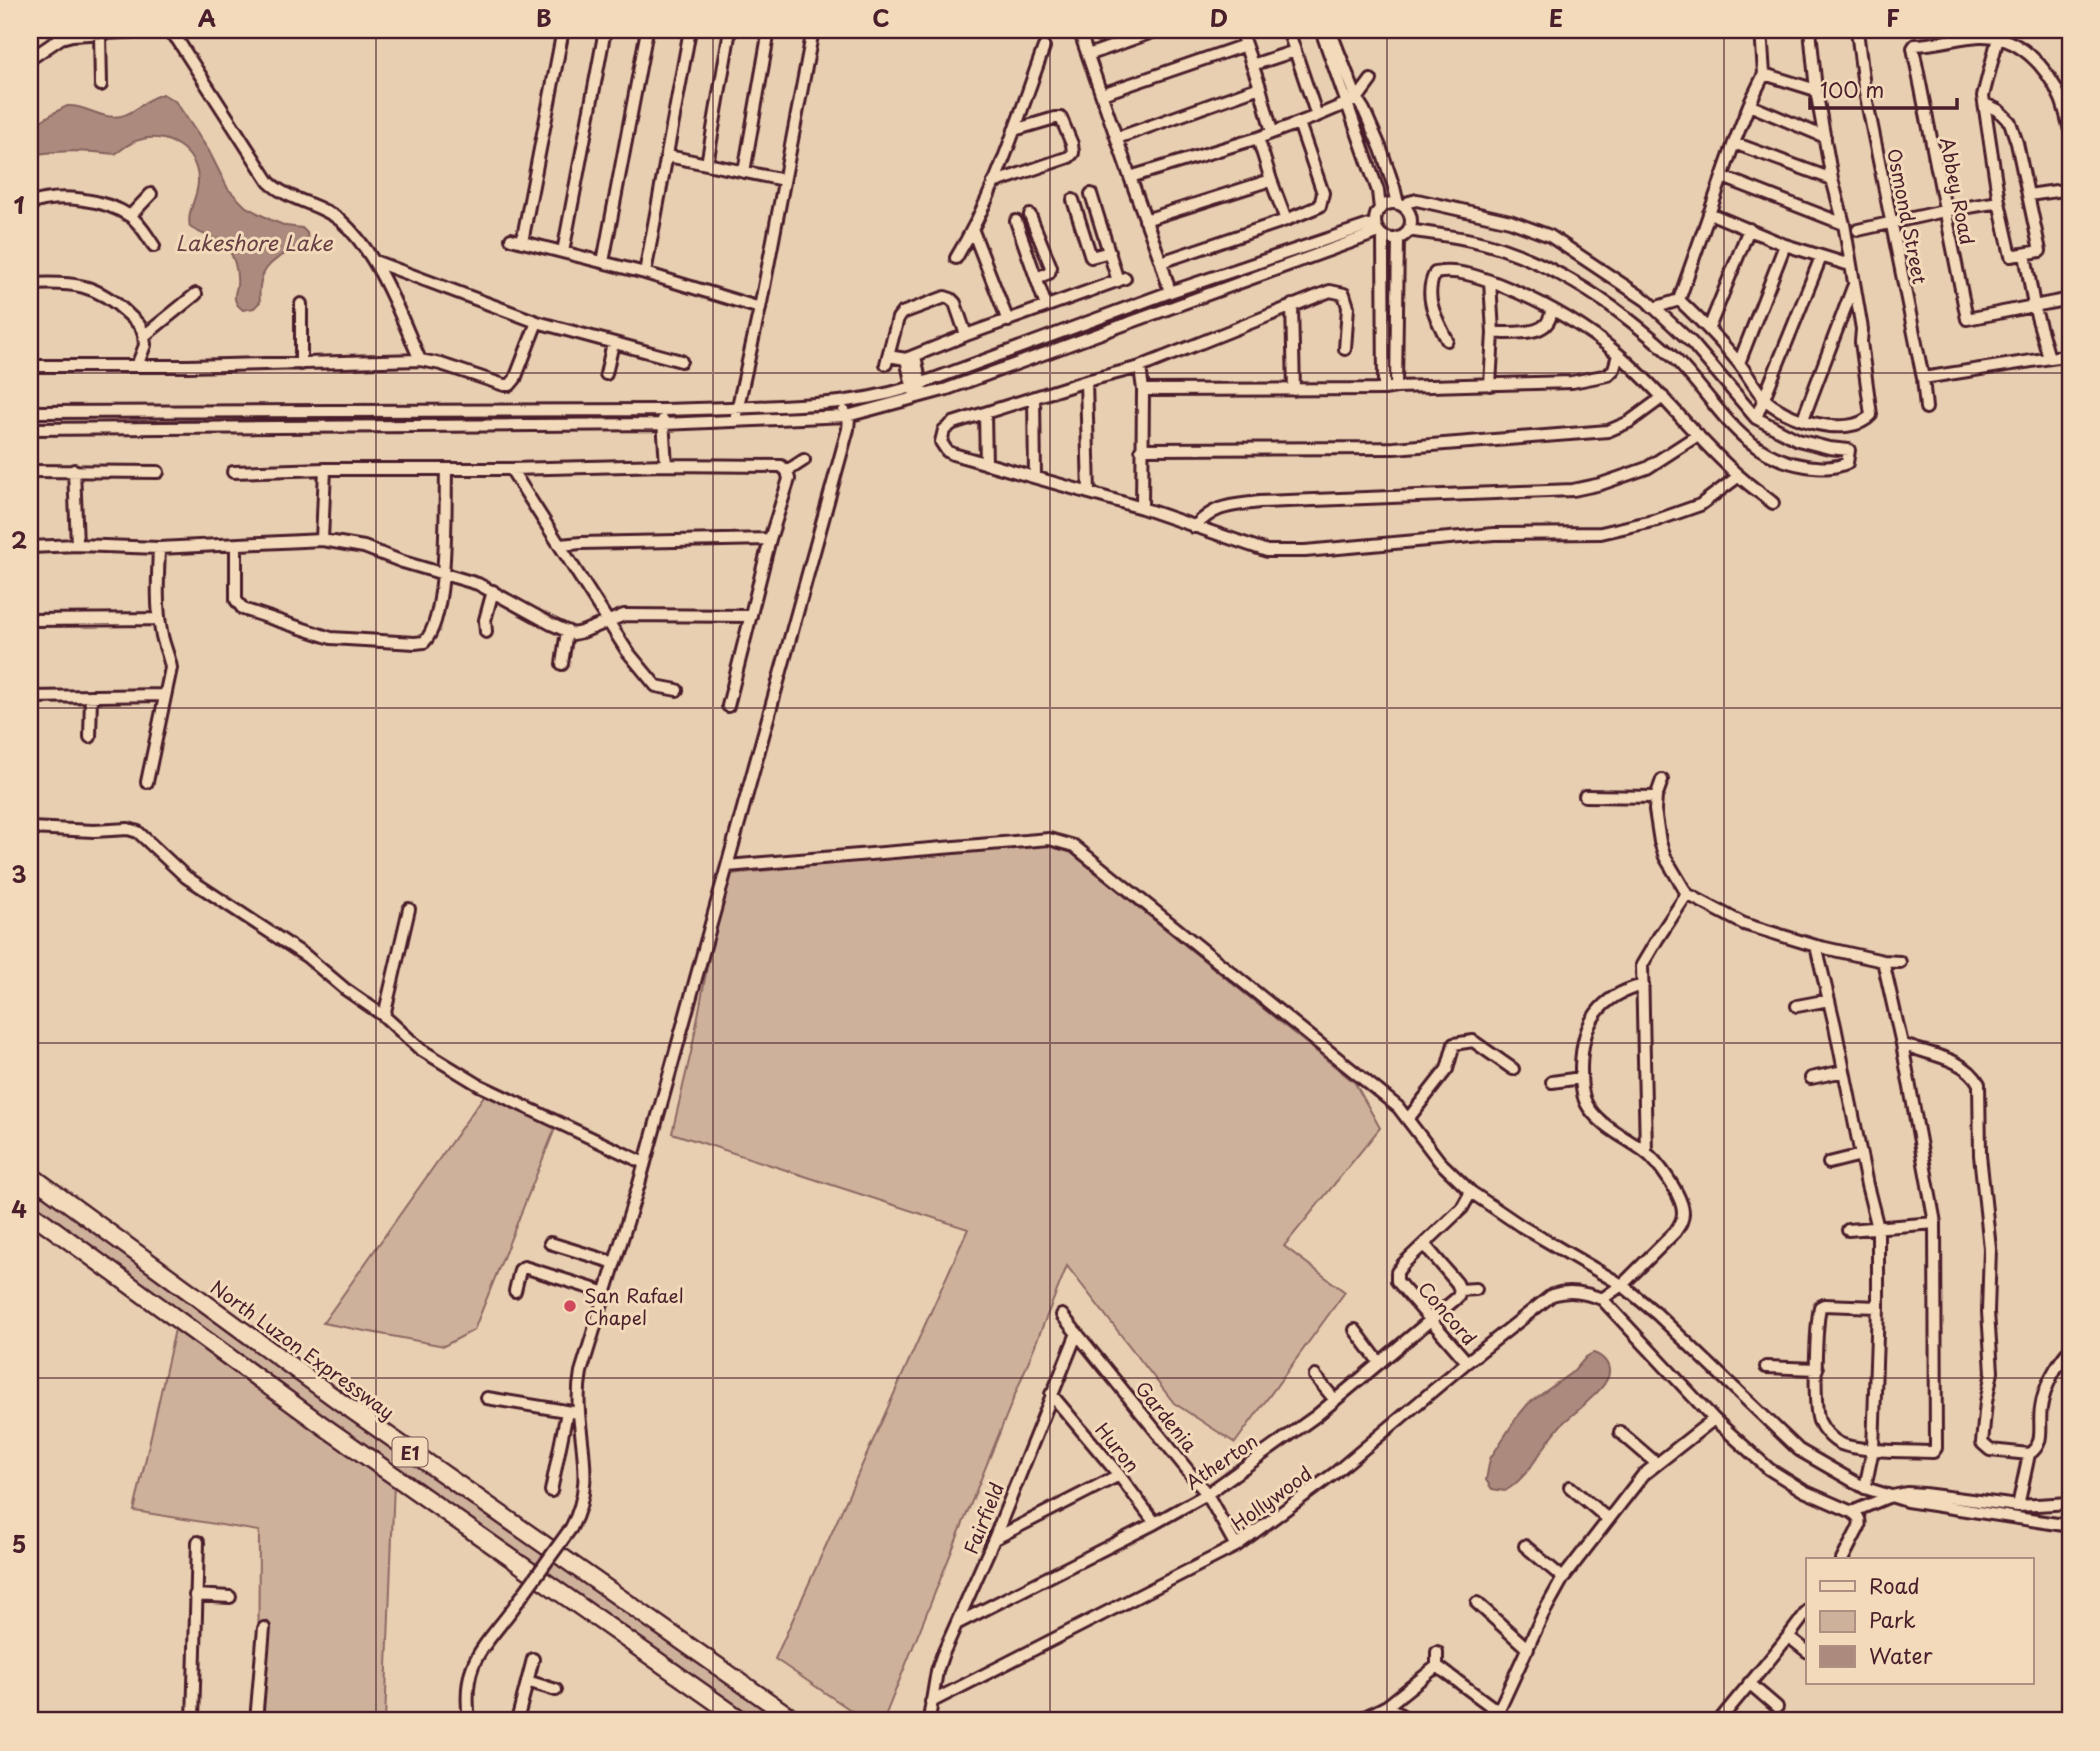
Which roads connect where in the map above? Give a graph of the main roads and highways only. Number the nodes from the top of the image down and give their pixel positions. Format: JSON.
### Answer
{"nodes":[{"id":1,"x":30,"y":1175,"type":"edge"},
{"id":2,"x":30,"y":1212,"type":"edge"},
{"id":3,"x":743,"y":1721,"type":"edge"},
{"id":4,"x":796,"y":1721,"type":"edge"}],
"edges":[{"from":1,"to":4,"type":"highway","name":"North Luzon Expressway","number":"E1"},
{"from":2,"to":3,"type":"highway","number":"E1"}]}
